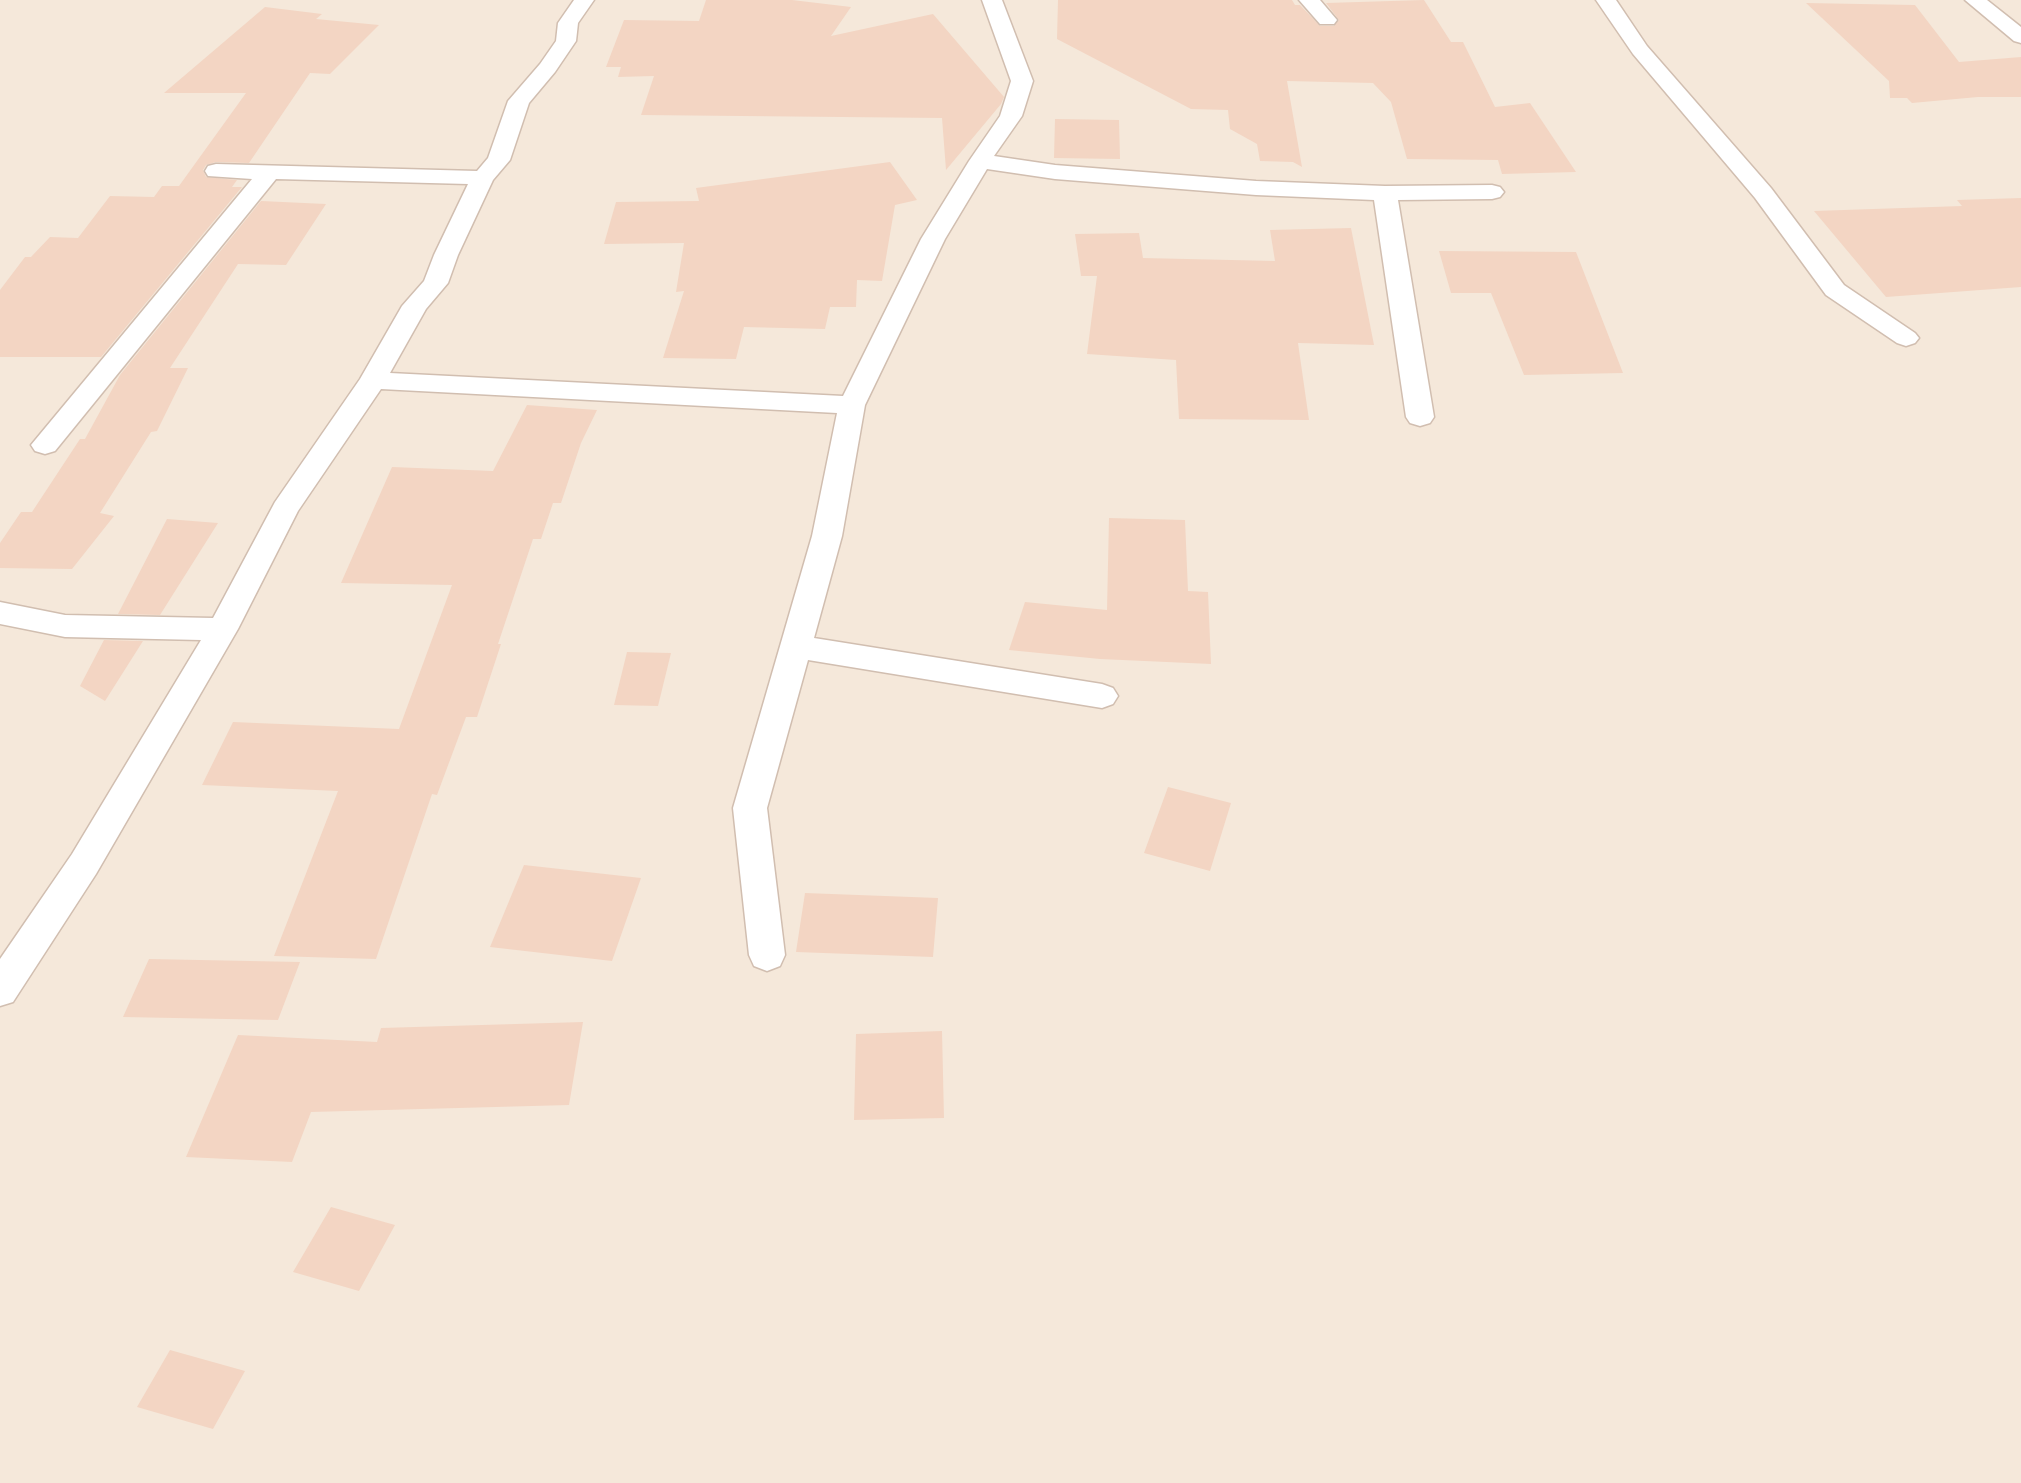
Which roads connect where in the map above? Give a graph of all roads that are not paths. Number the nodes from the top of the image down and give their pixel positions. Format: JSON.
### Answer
{"nodes":[{"id":1,"x":584,"y":0,"type":"edge"},
{"id":2,"x":992,"y":0,"type":"edge"},
{"id":3,"x":1309,"y":0,"type":"edge"},
{"id":4,"x":1606,"y":0,"type":"edge"},
{"id":5,"x":1976,"y":0,"type":"edge"},
{"id":6,"x":1327,"y":20,"type":"dead end"},
{"id":7,"x":2021,"y":37,"type":"edge"},
{"id":8,"x":980,"y":161,"type":"junction"},
{"id":9,"x":216,"y":171,"type":"dead end"},
{"id":10,"x":269,"y":173,"type":"junction"},
{"id":11,"x":483,"y":178,"type":"junction"},
{"id":12,"x":1492,"y":192,"type":"dead end"},
{"id":13,"x":1385,"y":193,"type":"junction"},
{"id":14,"x":1906,"y":338,"type":"dead end"},
{"id":15,"x":373,"y":380,"type":"junction"},
{"id":16,"x":852,"y":405,"type":"junction"},
{"id":17,"x":1420,"y":417,"type":"dead end"},
{"id":18,"x":45,"y":445,"type":"dead end"},
{"id":19,"x":0,"y":613,"type":"edge"},
{"id":20,"x":223,"y":629,"type":"junction"},
{"id":21,"x":796,"y":647,"type":"junction"},
{"id":22,"x":1102,"y":696,"type":"dead end"},
{"id":23,"x":767,"y":955,"type":"dead end"},
{"id":24,"x":0,"y":990,"type":"edge"}],
"edges":[{"from":1,"to":11,"type":"street"},
{"from":2,"to":8,"type":"street"},
{"from":3,"to":6,"type":"street"},
{"from":4,"to":14,"type":"street"},
{"from":5,"to":7,"type":"street"},
{"from":8,"to":13,"type":"street"},
{"from":8,"to":16,"type":"street"},
{"from":9,"to":10,"type":"street"},
{"from":10,"to":11,"type":"street"},
{"from":10,"to":18,"type":"street"},
{"from":11,"to":15,"type":"street"},
{"from":12,"to":13,"type":"street"},
{"from":13,"to":17,"type":"street"},
{"from":15,"to":16,"type":"street"},
{"from":15,"to":20,"type":"street"},
{"from":16,"to":21,"type":"street"},
{"from":19,"to":20,"type":"street"},
{"from":20,"to":24,"type":"street"},
{"from":21,"to":22,"type":"street"},
{"from":21,"to":23,"type":"street"}]}
